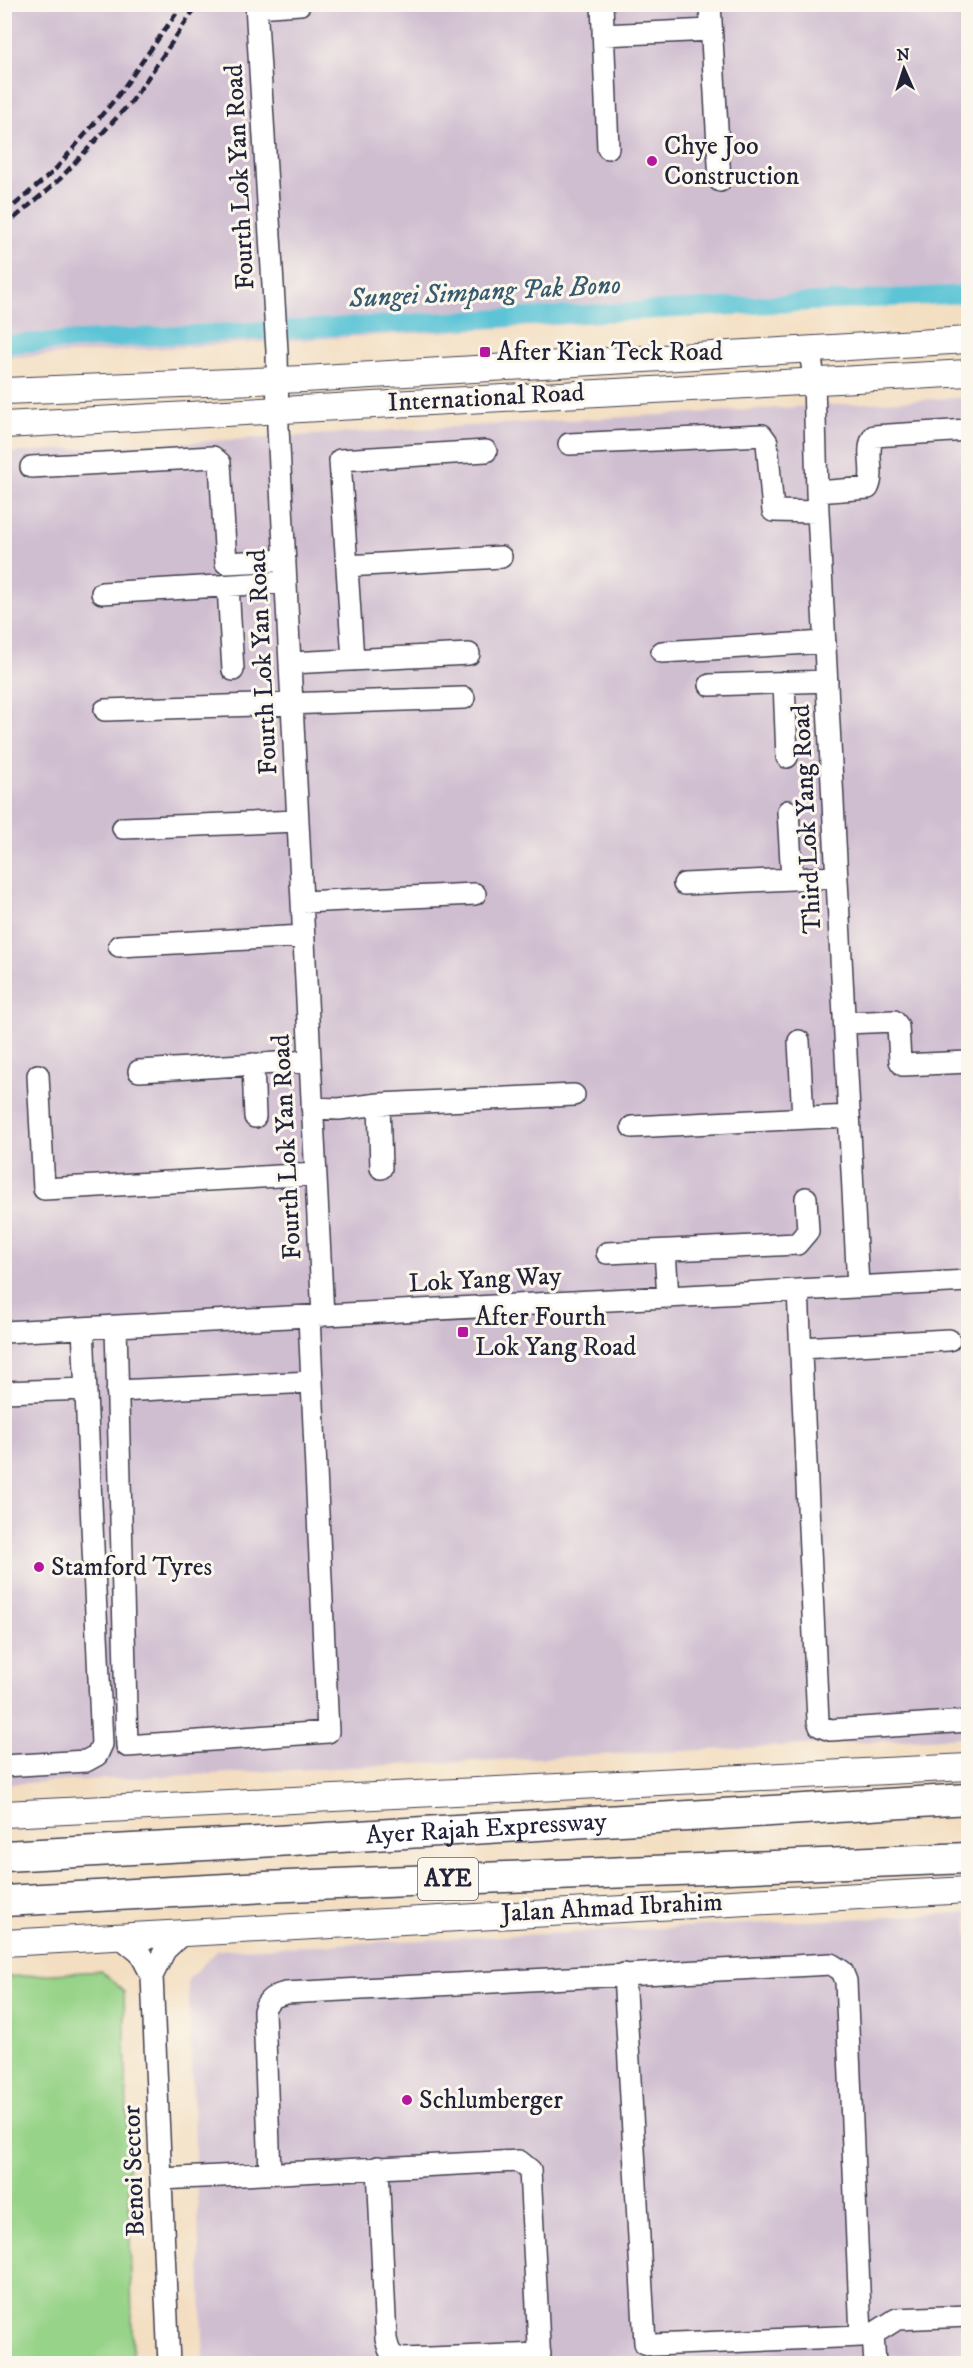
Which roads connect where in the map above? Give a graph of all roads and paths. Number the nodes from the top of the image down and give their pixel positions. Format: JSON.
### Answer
{"nodes":[{"id":1,"x":300,"y":4,"type":"edge"},
{"id":2,"x":602,"y":4,"type":"edge"},
{"id":3,"x":710,"y":4,"type":"edge"},
{"id":4,"x":256,"y":6,"type":"edge"},
{"id":5,"x":711,"y":30,"type":"junction"},
{"id":6,"x":603,"y":35,"type":"junction"},
{"id":7,"x":608,"y":148,"type":"dead end"},
{"id":8,"x":720,"y":181,"type":"dead end"},
{"id":9,"x":969,"y":340,"type":"edge"},
{"id":10,"x":810,"y":348,"type":"junction"},
{"id":11,"x":969,"y":373,"type":"edge"},
{"id":12,"x":277,"y":381,"type":"junction"},
{"id":13,"x":814,"y":381,"type":"junction"},
{"id":14,"x":4,"y":391,"type":"edge"},
{"id":15,"x":278,"y":410,"type":"junction"},
{"id":16,"x":4,"y":425,"type":"edge"},
{"id":17,"x":969,"y":430,"type":"edge"},
{"id":18,"x":569,"y":444,"type":"dead end"},
{"id":19,"x":486,"y":451,"type":"dead end"},
{"id":20,"x":31,"y":467,"type":"dead end"},
{"id":21,"x":818,"y":502,"type":"junction"},
{"id":22,"x":501,"y":557,"type":"dead end"},
{"id":23,"x":285,"y":560,"type":"junction"},
{"id":24,"x":347,"y":566,"type":"junction"},
{"id":25,"x":286,"y":582,"type":"junction"},
{"id":26,"x":228,"y":585,"type":"junction"},
{"id":27,"x":102,"y":593,"type":"dead end"},
{"id":28,"x":825,"y":642,"type":"junction"},
{"id":29,"x":662,"y":652,"type":"dead end"},
{"id":30,"x":469,"y":654,"type":"dead end"},
{"id":31,"x":353,"y":660,"type":"junction"},
{"id":32,"x":290,"y":663,"type":"junction"},
{"id":33,"x":233,"y":670,"type":"dead end"},
{"id":34,"x":827,"y":681,"type":"junction"},
{"id":35,"x":784,"y":682,"type":"junction"},
{"id":36,"x":710,"y":685,"type":"dead end"},
{"id":37,"x":464,"y":698,"type":"dead end"},
{"id":38,"x":292,"y":703,"type":"junction"},
{"id":39,"x":105,"y":710,"type":"dead end"},
{"id":40,"x":787,"y":757,"type":"dead end"},
{"id":41,"x":788,"y":811,"type":"dead end"},
{"id":42,"x":298,"y":821,"type":"junction"},
{"id":43,"x":123,"y":828,"type":"dead end"},
{"id":44,"x":836,"y":877,"type":"junction"},
{"id":45,"x":792,"y":879,"type":"junction"},
{"id":46,"x":684,"y":884,"type":"dead end"},
{"id":47,"x":475,"y":894,"type":"dead end"},
{"id":48,"x":302,"y":902,"type":"junction"},
{"id":49,"x":304,"y":936,"type":"junction"},
{"id":50,"x":119,"y":946,"type":"dead end"},
{"id":51,"x":845,"y":1023,"type":"junction"},
{"id":52,"x":799,"y":1041,"type":"dead end"},
{"id":53,"x":310,"y":1062,"type":"junction"},
{"id":54,"x":969,"y":1062,"type":"edge"},
{"id":55,"x":253,"y":1065,"type":"junction"},
{"id":56,"x":139,"y":1071,"type":"dead end"},
{"id":57,"x":38,"y":1075,"type":"dead end"},
{"id":58,"x":574,"y":1095,"type":"dead end"},
{"id":59,"x":379,"y":1104,"type":"junction"},
{"id":60,"x":312,"y":1108,"type":"junction"},
{"id":61,"x":849,"y":1116,"type":"junction"},
{"id":62,"x":255,"y":1117,"type":"dead end"},
{"id":63,"x":803,"y":1118,"type":"junction"},
{"id":64,"x":632,"y":1127,"type":"dead end"},
{"id":65,"x":381,"y":1168,"type":"dead end"},
{"id":66,"x":315,"y":1174,"type":"junction"},
{"id":67,"x":806,"y":1198,"type":"dead end"},
{"id":68,"x":665,"y":1251,"type":"junction"},
{"id":69,"x":608,"y":1253,"type":"dead end"},
{"id":70,"x":969,"y":1281,"type":"edge"},
{"id":71,"x":858,"y":1287,"type":"junction"},
{"id":72,"x":798,"y":1290,"type":"junction"},
{"id":73,"x":668,"y":1298,"type":"junction"},
{"id":74,"x":316,"y":1316,"type":"junction"},
{"id":75,"x":116,"y":1327,"type":"junction"},
{"id":76,"x":83,"y":1328,"type":"junction"},
{"id":77,"x":4,"y":1332,"type":"edge"},
{"id":78,"x":949,"y":1341,"type":"dead end"},
{"id":79,"x":801,"y":1348,"type":"junction"},
{"id":80,"x":312,"y":1382,"type":"junction"},
{"id":81,"x":86,"y":1389,"type":"junction"},
{"id":82,"x":117,"y":1391,"type":"junction"},
{"id":83,"x":4,"y":1392,"type":"edge"},
{"id":84,"x":969,"y":1721,"type":"edge"},
{"id":85,"x":4,"y":1766,"type":"edge"},
{"id":86,"x":969,"y":1767,"type":"edge"},
{"id":87,"x":969,"y":1799,"type":"edge"},
{"id":88,"x":4,"y":1814,"type":"edge"},
{"id":89,"x":4,"y":1856,"type":"edge"},
{"id":90,"x":969,"y":1858,"type":"edge"},
{"id":91,"x":969,"y":1890,"type":"edge"},
{"id":92,"x":4,"y":1901,"type":"edge"},
{"id":93,"x":183,"y":1933,"type":"junction"},
{"id":94,"x":119,"y":1936,"type":"junction"},
{"id":95,"x":4,"y":1943,"type":"edge"},
{"id":96,"x":624,"y":1974,"type":"junction"},
{"id":97,"x":152,"y":1976,"type":"junction"},
{"id":98,"x":378,"y":2167,"type":"junction"},
{"id":99,"x":270,"y":2173,"type":"junction"},
{"id":100,"x":161,"y":2179,"type":"junction"},
{"id":101,"x":969,"y":2316,"type":"edge"},
{"id":102,"x":867,"y":2336,"type":"junction"},
{"id":103,"x":540,"y":2359,"type":"edge"},
{"id":104,"x":169,"y":2364,"type":"edge"},
{"id":105,"x":874,"y":2364,"type":"edge"}],
"edges":[{"from":1,"to":4,"type":"street"},
{"from":2,"to":6,"type":"street"},
{"from":3,"to":5,"type":"street"},
{"from":4,"to":12,"type":"street","name":"Fourth Lok Yan Road"},
{"from":5,"to":6,"type":"street"},
{"from":5,"to":8,"type":"street"},
{"from":6,"to":7,"type":"street"},
{"from":9,"to":10,"type":"main road","name":"International Road"},
{"from":10,"to":12,"type":"main road","name":"International Road"},
{"from":10,"to":13,"type":"street","name":"Third Lok Yang Road"},
{"from":11,"to":13,"type":"main road","name":"International Road"},
{"from":12,"to":14,"type":"main road","name":"International Road"},
{"from":12,"to":15,"type":"street","name":"Fourth Lok Yan Road"},
{"from":13,"to":15,"type":"main road","name":"International Road"},
{"from":13,"to":21,"type":"street","name":"Third Lok Yang Road"},
{"from":15,"to":16,"type":"main road","name":"International Road"},
{"from":15,"to":23,"type":"street","name":"Fourth Lok Yan Road"},
{"from":17,"to":21,"type":"street"},
{"from":18,"to":21,"type":"street"},
{"from":19,"to":24,"type":"street"},
{"from":20,"to":23,"type":"street"},
{"from":21,"to":28,"type":"street","name":"Third Lok Yang Road"},
{"from":22,"to":24,"type":"street"},
{"from":23,"to":25,"type":"street","name":"Fourth Lok Yan Road"},
{"from":24,"to":31,"type":"street"},
{"from":25,"to":26,"type":"street"},
{"from":25,"to":32,"type":"street","name":"Fourth Lok Yan Road"},
{"from":26,"to":27,"type":"street"},
{"from":26,"to":33,"type":"street"},
{"from":28,"to":29,"type":"street"},
{"from":28,"to":34,"type":"street","name":"Third Lok Yang Road"},
{"from":30,"to":31,"type":"street"},
{"from":31,"to":32,"type":"street"},
{"from":32,"to":38,"type":"street","name":"Fourth Lok Yan Road"},
{"from":34,"to":35,"type":"street"},
{"from":34,"to":44,"type":"street","name":"Third Lok Yang Road"},
{"from":35,"to":36,"type":"street"},
{"from":35,"to":40,"type":"street"},
{"from":37,"to":38,"type":"street"},
{"from":38,"to":39,"type":"street"},
{"from":38,"to":42,"type":"street","name":"Fourth Lok Yan Road"},
{"from":41,"to":45,"type":"street"},
{"from":42,"to":43,"type":"street"},
{"from":42,"to":48,"type":"street","name":"Fourth Lok Yan Road"},
{"from":44,"to":45,"type":"street"},
{"from":44,"to":51,"type":"street","name":"Third Lok Yang Road"},
{"from":45,"to":46,"type":"street"},
{"from":47,"to":48,"type":"street"},
{"from":48,"to":49,"type":"street","name":"Fourth Lok Yan Road"},
{"from":49,"to":50,"type":"street"},
{"from":49,"to":53,"type":"street","name":"Fourth Lok Yan Road"},
{"from":51,"to":54,"type":"street"},
{"from":51,"to":61,"type":"street","name":"Third Lok Yang Road"},
{"from":52,"to":63,"type":"street"},
{"from":53,"to":55,"type":"street"},
{"from":53,"to":60,"type":"street","name":"Fourth Lok Yan Road"},
{"from":55,"to":56,"type":"street"},
{"from":55,"to":62,"type":"street"},
{"from":57,"to":66,"type":"street"},
{"from":58,"to":59,"type":"street"},
{"from":59,"to":60,"type":"street"},
{"from":59,"to":65,"type":"street"},
{"from":60,"to":66,"type":"street","name":"Fourth Lok Yan Road"},
{"from":61,"to":63,"type":"street"},
{"from":61,"to":71,"type":"street","name":"Third Lok Yang Road"},
{"from":63,"to":64,"type":"street"},
{"from":66,"to":74,"type":"street","name":"Fourth Lok Yan Road"},
{"from":67,"to":68,"type":"street"},
{"from":68,"to":69,"type":"street"},
{"from":68,"to":73,"type":"street"},
{"from":70,"to":71,"type":"street","name":"Lok Yang Way"},
{"from":71,"to":72,"type":"street","name":"Lok Yang Way"},
{"from":72,"to":73,"type":"street","name":"Lok Yang Way"},
{"from":72,"to":79,"type":"street"},
{"from":73,"to":74,"type":"street","name":"Lok Yang Way"},
{"from":74,"to":75,"type":"street","name":"Lok Yang Way"},
{"from":74,"to":80,"type":"street","name":"Fourth Lok Yan Road"},
{"from":75,"to":76,"type":"street","name":"Lok Yang Way"},
{"from":75,"to":82,"type":"street"},
{"from":76,"to":77,"type":"street","name":"Lok Yang Way"},
{"from":76,"to":81,"type":"street"},
{"from":78,"to":79,"type":"street"},
{"from":79,"to":84,"type":"street"},
{"from":80,"to":82,"type":"street"},
{"from":80,"to":82,"type":"street","name":"Fourth Lok Yan Road"},
{"from":81,"to":83,"type":"street"},
{"from":81,"to":85,"type":"street"},
{"from":86,"to":88,"type":"main road"},
{"from":87,"to":89,"type":"highway","name":"Ayer Rajah Expressway","number":"AYE"},
{"from":90,"to":92,"type":"highway","name":"Ayer Rajah Expressway","number":"AYE"},
{"from":91,"to":93,"type":"main road","name":"Jalan Ahmad Ibrahim"},
{"from":93,"to":94,"type":"main road","name":"Jalan Ahmad Ibrahim"},
{"from":93,"to":97,"type":"street","name":"Benoi Sector"},
{"from":94,"to":95,"type":"main road","name":"Jalan Ahmad Ibrahim"},
{"from":94,"to":97,"type":"street","name":"Benoi Sector"},
{"from":96,"to":99,"type":"street"},
{"from":96,"to":102,"type":"street"},
{"from":96,"to":102,"type":"street"},
{"from":97,"to":100,"type":"street","name":"Benoi Sector"},
{"from":98,"to":99,"type":"street"},
{"from":98,"to":103,"type":"street"},
{"from":98,"to":103,"type":"street"},
{"from":99,"to":100,"type":"street"},
{"from":100,"to":104,"type":"street","name":"Benoi Sector"},
{"from":101,"to":102,"type":"street"},
{"from":102,"to":105,"type":"street"}]}
